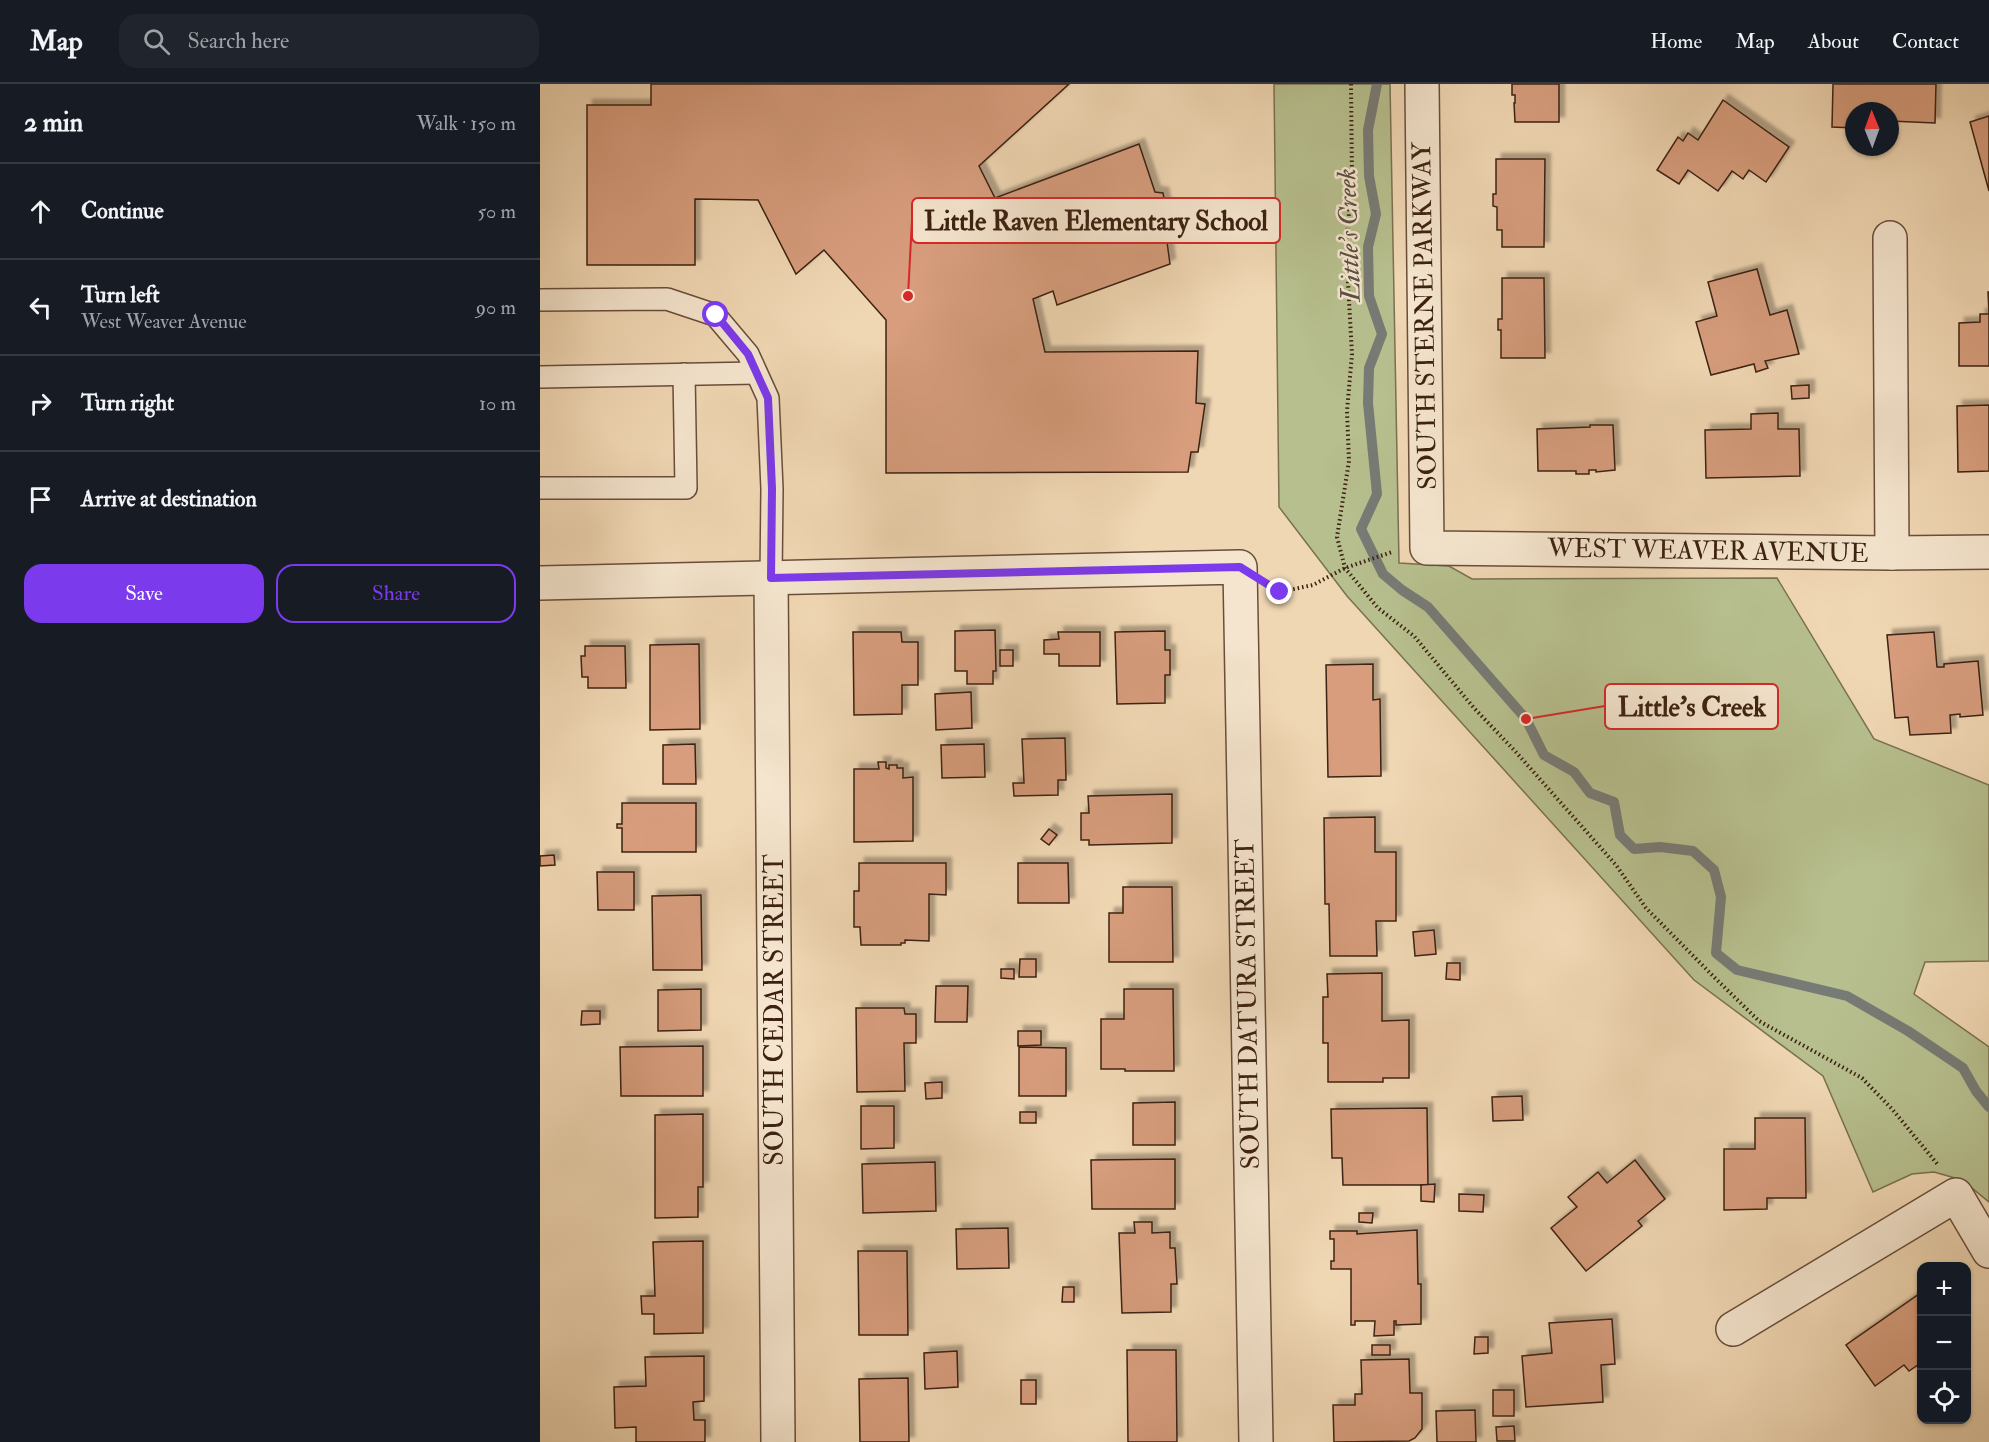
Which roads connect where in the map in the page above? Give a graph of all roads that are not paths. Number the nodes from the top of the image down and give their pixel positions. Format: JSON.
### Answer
{"nodes":[{"id":1,"x":1422,"y":84,"type":"edge"},
{"id":2,"x":1890,"y":238,"type":"dead end"},
{"id":3,"x":540,"y":300,"type":"edge"},
{"id":4,"x":756,"y":373,"type":"junction"},
{"id":5,"x":684,"y":374,"type":"junction"},
{"id":6,"x":540,"y":377,"type":"edge"},
{"id":7,"x":540,"y":488,"type":"edge"},
{"id":8,"x":1427,"y":548,"type":"joint"},
{"id":9,"x":1989,"y":552,"type":"edge"},
{"id":10,"x":1892,"y":553,"type":"junction"},
{"id":11,"x":771,"y":578,"type":"junction"},
{"id":12,"x":540,"y":583,"type":"edge"},
{"id":13,"x":1989,"y":1251,"type":"edge"},
{"id":14,"x":1733,"y":1329,"type":"dead end"},
{"id":15,"x":778,"y":1442,"type":"edge"},
{"id":16,"x":1256,"y":1442,"type":"edge"}],
"edges":[{"from":1,"to":8,"type":"street","name":"SOUTH STERNE PARKWAY"},
{"from":2,"to":10,"type":"street"},
{"from":3,"to":4,"type":"lane"},
{"from":4,"to":5,"type":"lane"},
{"from":4,"to":11,"type":"lane"},
{"from":5,"to":6,"type":"lane"},
{"from":5,"to":7,"type":"lane"},
{"from":8,"to":10,"type":"street","name":"WEST WEAVER AVENUE"},
{"from":9,"to":10,"type":"street","name":"WEST WEAVER AVENUE"},
{"from":11,"to":12,"type":"street"},
{"from":11,"to":15,"type":"street","name":"SOUTH CEDAR STREET"},
{"from":11,"to":16,"type":"street","name":"SOUTH DATURA STREET"},
{"from":13,"to":14,"type":"street"}]}
